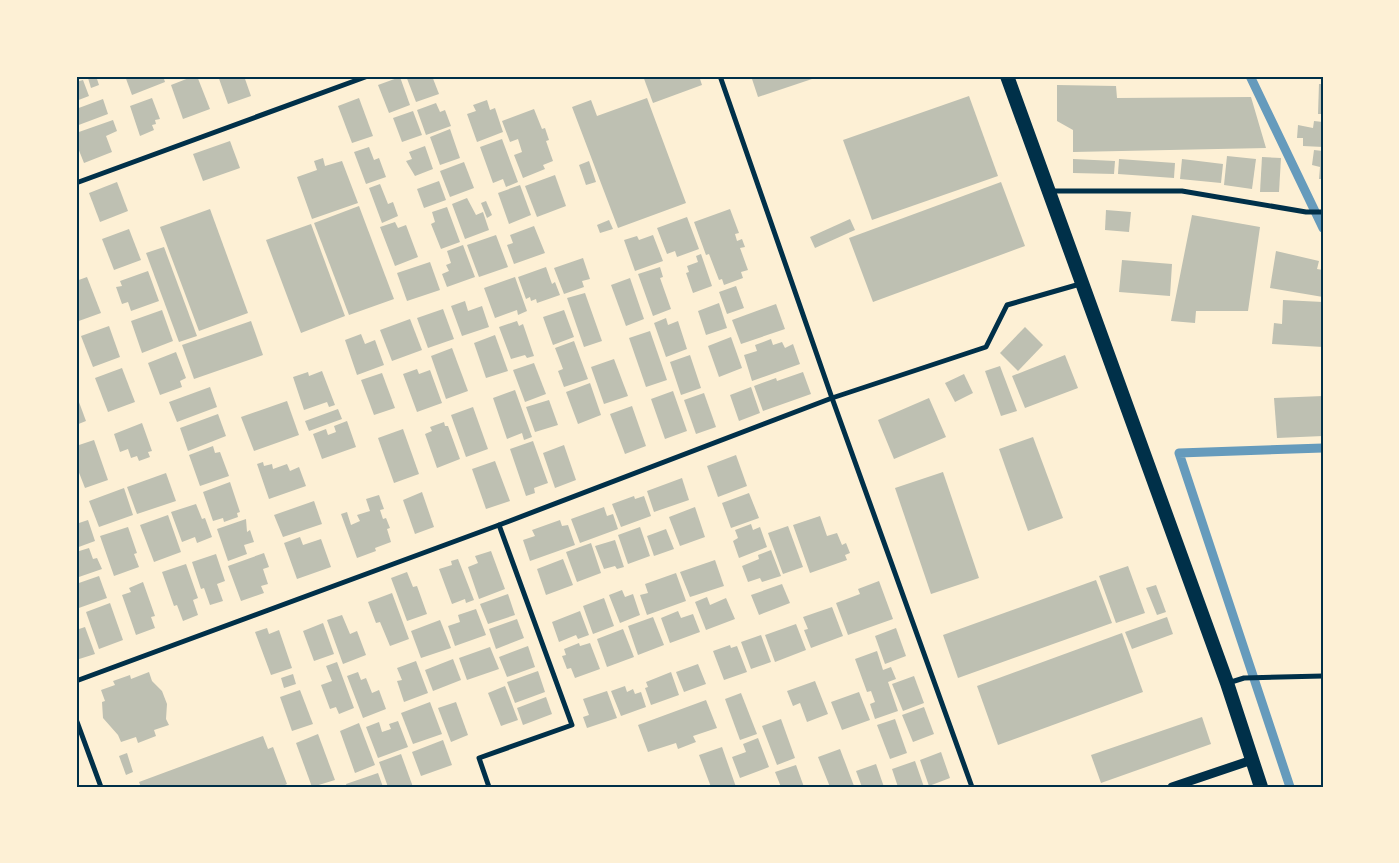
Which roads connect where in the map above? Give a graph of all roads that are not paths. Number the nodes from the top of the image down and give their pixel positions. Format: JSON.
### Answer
{"nodes":[{"id":1,"x":368,"y":76,"type":"edge"},
{"id":2,"x":720,"y":76,"type":"edge"},
{"id":3,"x":1007,"y":76,"type":"edge"},
{"id":4,"x":76,"y":183,"type":"edge"},
{"id":5,"x":1049,"y":191,"type":"junction"},
{"id":6,"x":1323,"y":212,"type":"edge"},
{"id":7,"x":1082,"y":283,"type":"junction"},
{"id":8,"x":832,"y":398,"type":"junction"},
{"id":9,"x":499,"y":525,"type":"junction"},
{"id":10,"x":1323,"y":676,"type":"edge"},
{"id":11,"x":76,"y":681,"type":"edge"},
{"id":12,"x":1227,"y":683,"type":"junction"},
{"id":13,"x":76,"y":719,"type":"edge"},
{"id":14,"x":1252,"y":760,"type":"junction"},
{"id":15,"x":101,"y":787,"type":"edge"},
{"id":16,"x":489,"y":787,"type":"edge"},
{"id":17,"x":972,"y":787,"type":"edge"},
{"id":18,"x":1172,"y":787,"type":"edge"},
{"id":19,"x":1261,"y":787,"type":"edge"}],
"edges":[{"from":1,"to":4,"type":"street"},
{"from":2,"to":8,"type":"street"},
{"from":3,"to":5,"type":"highway"},
{"from":5,"to":6,"type":"street"},
{"from":5,"to":7,"type":"highway"},
{"from":7,"to":8,"type":"street"},
{"from":7,"to":12,"type":"highway"},
{"from":8,"to":9,"type":"street"},
{"from":8,"to":17,"type":"street"},
{"from":9,"to":11,"type":"street"},
{"from":9,"to":16,"type":"street"},
{"from":10,"to":12,"type":"street"},
{"from":12,"to":14,"type":"highway"},
{"from":13,"to":15,"type":"street"},
{"from":14,"to":18,"type":"street"},
{"from":14,"to":19,"type":"highway"}]}
